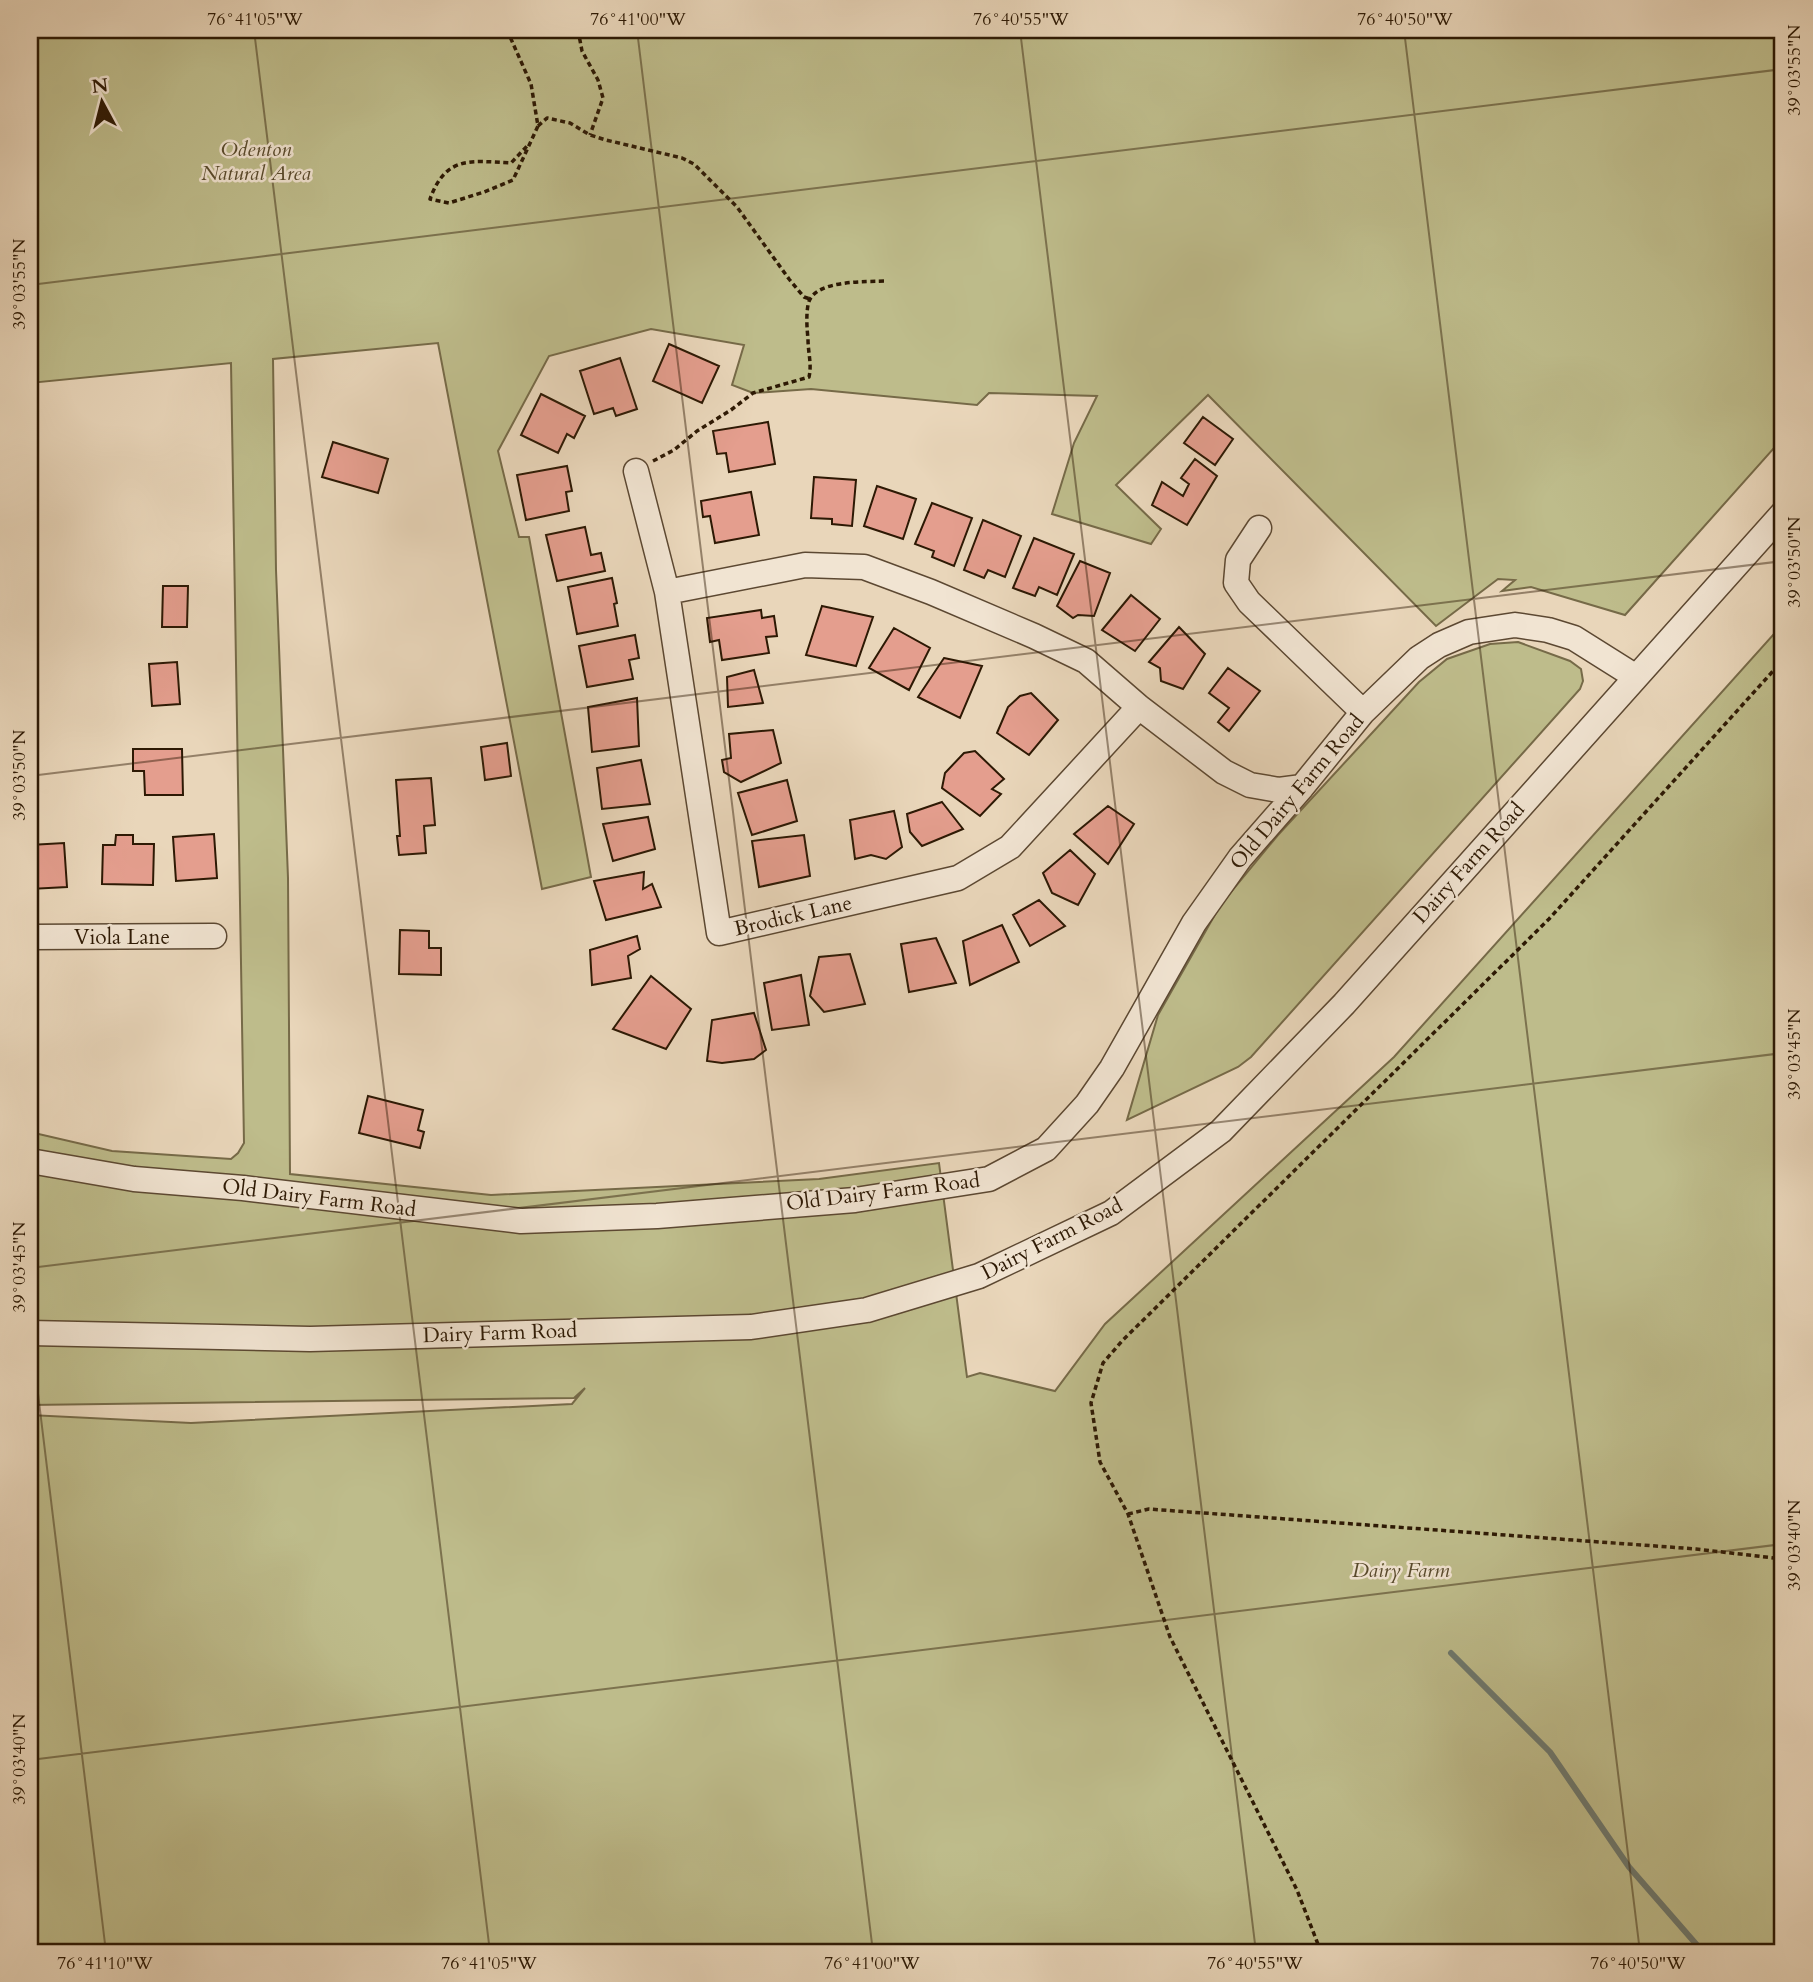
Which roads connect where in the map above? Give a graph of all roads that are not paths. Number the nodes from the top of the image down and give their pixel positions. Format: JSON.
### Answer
{"nodes":[{"id":1,"x":636,"y":471,"type":"road end"},
{"id":2,"x":1783,"y":513,"type":"edge"},
{"id":3,"x":1259,"y":528,"type":"dead end"},
{"id":4,"x":667,"y":592,"type":"junction"},
{"id":5,"x":1636,"y":677,"type":"junction"},
{"id":6,"x":1139,"y":707,"type":"junction"},
{"id":7,"x":1363,"y":712,"type":"junction"},
{"id":8,"x":1302,"y":788,"type":"junction"},
{"id":9,"x":214,"y":936,"type":"dead end"},
{"id":10,"x":30,"y":937,"type":"edge"},
{"id":11,"x":30,"y":1161,"type":"edge"},
{"id":12,"x":30,"y":1333,"type":"edge"}],
"edges":[{"from":1,"to":4,"type":"street","name":"Brodick Lane"},
{"from":2,"to":5,"type":"street","name":"Dairy Farm Road"},
{"from":3,"to":7,"type":"street"},
{"from":4,"to":6,"type":"street"},
{"from":4,"to":6,"type":"street","name":"Brodick Lane"},
{"from":5,"to":7,"type":"street","name":"Old Dairy Farm Road"},
{"from":5,"to":12,"type":"street","name":"Dairy Farm Road"},
{"from":6,"to":8,"type":"street"},
{"from":7,"to":8,"type":"street","name":"Old Dairy Farm Road"},
{"from":8,"to":11,"type":"street","name":"Old Dairy Farm Road"},
{"from":9,"to":10,"type":"street","name":"Viola Lane"}]}
